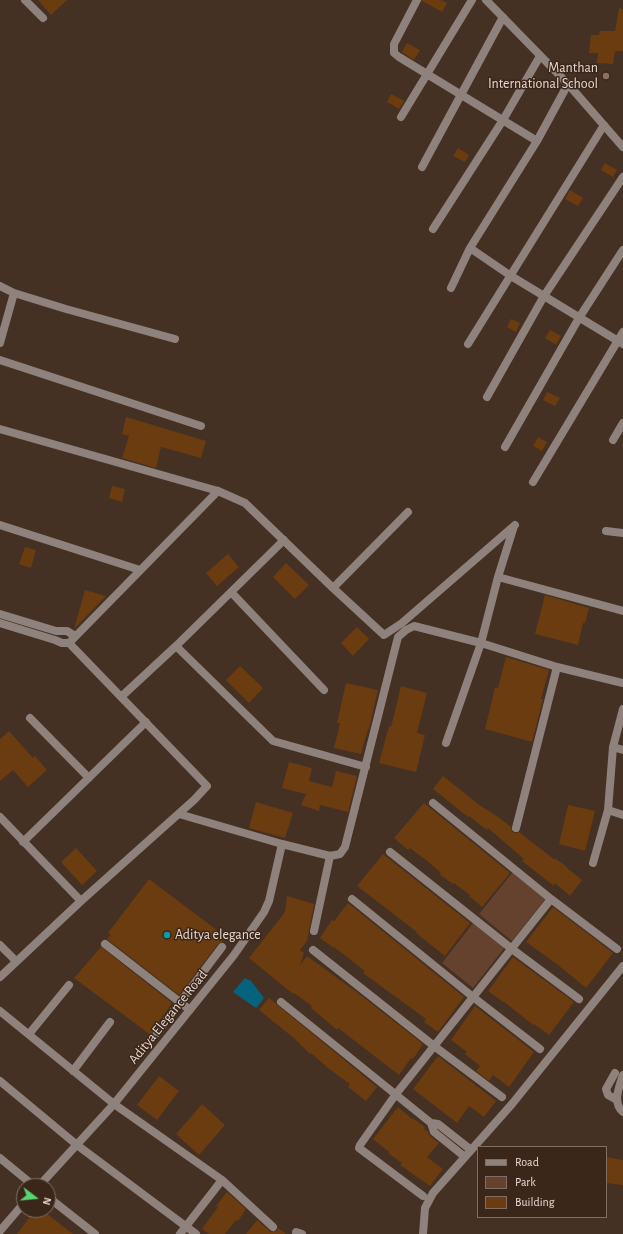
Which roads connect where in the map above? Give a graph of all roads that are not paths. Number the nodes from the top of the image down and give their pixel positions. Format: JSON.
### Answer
{"nodes":[{"id":1,"x":25,"y":0,"type":"edge"},
{"id":2,"x":417,"y":0,"type":"edge"},
{"id":3,"x":472,"y":0,"type":"edge"},
{"id":4,"x":486,"y":0,"type":"edge"},
{"id":5,"x":503,"y":17,"type":"junction"},
{"id":6,"x":43,"y":18,"type":"dead end"},
{"id":7,"x":540,"y":56,"type":"junction"},
{"id":8,"x":427,"y":74,"type":"junction"},
{"id":9,"x":568,"y":84,"type":"junction"},
{"id":10,"x":461,"y":95,"type":"junction"},
{"id":11,"x":401,"y":117,"type":"dead end"},
{"id":12,"x":503,"y":120,"type":"junction"},
{"id":13,"x":604,"y":126,"type":"junction"},
{"id":14,"x":537,"y":141,"type":"junction"},
{"id":15,"x":623,"y":147,"type":"edge"},
{"id":16,"x":422,"y":167,"type":"dead end"},
{"id":17,"x":623,"y":177,"type":"edge"},
{"id":18,"x":433,"y":229,"type":"dead end"},
{"id":19,"x":470,"y":248,"type":"junction"},
{"id":20,"x":623,"y":250,"type":"edge"},
{"id":21,"x":511,"y":276,"type":"junction"},
{"id":22,"x":0,"y":286,"type":"edge"},
{"id":23,"x":451,"y":288,"type":"dead end"},
{"id":24,"x":14,"y":293,"type":"junction"},
{"id":25,"x":544,"y":296,"type":"junction"},
{"id":26,"x":579,"y":318,"type":"junction"},
{"id":27,"x":623,"y":332,"type":"edge"},
{"id":28,"x":175,"y":339,"type":"dead end"},
{"id":29,"x":0,"y":343,"type":"edge"},
{"id":30,"x":620,"y":343,"type":"edge"},
{"id":31,"x":468,"y":344,"type":"dead end"},
{"id":32,"x":0,"y":360,"type":"edge"},
{"id":33,"x":487,"y":397,"type":"dead end"},
{"id":34,"x":623,"y":423,"type":"edge"},
{"id":35,"x":201,"y":426,"type":"dead end"},
{"id":36,"x":0,"y":429,"type":"edge"},
{"id":37,"x":613,"y":440,"type":"dead end"},
{"id":38,"x":505,"y":447,"type":"dead end"},
{"id":39,"x":533,"y":482,"type":"dead end"},
{"id":40,"x":218,"y":491,"type":"junction"},
{"id":41,"x":408,"y":512,"type":"dead end"},
{"id":42,"x":0,"y":525,"type":"edge"},
{"id":43,"x":606,"y":530,"type":"dead end"},
{"id":44,"x":623,"y":533,"type":"edge"},
{"id":45,"x":284,"y":540,"type":"junction"},
{"id":46,"x":140,"y":570,"type":"junction"},
{"id":47,"x":498,"y":577,"type":"junction"},
{"id":48,"x":333,"y":588,"type":"junction"},
{"id":49,"x":231,"y":592,"type":"junction"},
{"id":50,"x":623,"y":611,"type":"edge"},
{"id":51,"x":0,"y":614,"type":"edge"},
{"id":52,"x":0,"y":624,"type":"edge"},
{"id":53,"x":56,"y":631,"type":"junction"},
{"id":54,"x":75,"y":636,"type":"junction"},
{"id":55,"x":55,"y":640,"type":"junction"},
{"id":56,"x":68,"y":643,"type":"junction"},
{"id":57,"x":482,"y":643,"type":"junction"},
{"id":58,"x":176,"y":646,"type":"junction"},
{"id":59,"x":557,"y":667,"type":"junction"},
{"id":60,"x":623,"y":683,"type":"edge"},
{"id":61,"x":324,"y":690,"type":"dead end"},
{"id":62,"x":122,"y":697,"type":"junction"},
{"id":63,"x":623,"y":709,"type":"edge"},
{"id":64,"x":30,"y":718,"type":"dead end"},
{"id":65,"x":146,"y":722,"type":"junction"},
{"id":66,"x":446,"y":743,"type":"dead end"},
{"id":67,"x":613,"y":748,"type":"junction"},
{"id":68,"x":623,"y":750,"type":"edge"},
{"id":69,"x":366,"y":767,"type":"junction"},
{"id":70,"x":89,"y":778,"type":"junction"},
{"id":71,"x":433,"y":803,"type":"dead end"},
{"id":72,"x":608,"y":810,"type":"junction"},
{"id":73,"x":179,"y":814,"type":"junction"},
{"id":74,"x":623,"y":815,"type":"edge"},
{"id":75,"x":0,"y":817,"type":"edge"},
{"id":76,"x":516,"y":828,"type":"dead end"},
{"id":77,"x":23,"y":842,"type":"junction"},
{"id":78,"x":282,"y":844,"type":"junction"},
{"id":79,"x":390,"y":852,"type":"dead end"},
{"id":80,"x":330,"y":856,"type":"junction"},
{"id":81,"x":593,"y":863,"type":"dead end"},
{"id":82,"x":352,"y":899,"type":"dead end"},
{"id":83,"x":551,"y":899,"type":"junction"},
{"id":84,"x":81,"y":901,"type":"junction"},
{"id":85,"x":314,"y":932,"type":"dead end"},
{"id":86,"x":105,"y":944,"type":"dead end"},
{"id":87,"x":0,"y":945,"type":"edge"},
{"id":88,"x":222,"y":948,"type":"dead end"},
{"id":89,"x":512,"y":949,"type":"junction"},
{"id":90,"x":617,"y":949,"type":"dead end"},
{"id":91,"x":313,"y":950,"type":"dead end"},
{"id":92,"x":16,"y":961,"type":"junction"},
{"id":93,"x":623,"y":966,"type":"edge"},
{"id":94,"x":0,"y":976,"type":"edge"},
{"id":95,"x":69,"y":985,"type":"dead end"},
{"id":96,"x":473,"y":998,"type":"junction"},
{"id":97,"x":579,"y":999,"type":"dead end"},
{"id":98,"x":183,"y":1000,"type":"junction"},
{"id":99,"x":281,"y":1002,"type":"dead end"},
{"id":100,"x":193,"y":1007,"type":"junction"},
{"id":101,"x":0,"y":1011,"type":"edge"},
{"id":102,"x":110,"y":1022,"type":"dead end"},
{"id":103,"x":157,"y":1033,"type":"dead end"},
{"id":104,"x":28,"y":1034,"type":"junction"},
{"id":105,"x":434,"y":1046,"type":"junction"},
{"id":106,"x":540,"y":1049,"type":"dead end"},
{"id":107,"x":72,"y":1071,"type":"junction"},
{"id":108,"x":619,"y":1074,"type":"edge"},
{"id":109,"x":0,"y":1081,"type":"edge"},
{"id":110,"x":396,"y":1094,"type":"junction"},
{"id":111,"x":502,"y":1097,"type":"dead end"},
{"id":112,"x":617,"y":1100,"type":"junction"},
{"id":113,"x":114,"y":1104,"type":"junction"},
{"id":114,"x":623,"y":1112,"type":"edge"},
{"id":115,"x":431,"y":1123,"type":"junction"},
{"id":116,"x":77,"y":1145,"type":"junction"},
{"id":117,"x":471,"y":1150,"type":"junction"},
{"id":118,"x":465,"y":1157,"type":"junction"},
{"id":119,"x":0,"y":1158,"type":"edge"},
{"id":120,"x":24,"y":1178,"type":"edge"},
{"id":121,"x":46,"y":1178,"type":"edge"},
{"id":122,"x":222,"y":1180,"type":"junction"},
{"id":123,"x":423,"y":1196,"type":"dead end"},
{"id":124,"x":56,"y":1203,"type":"edge"},
{"id":125,"x":16,"y":1213,"type":"edge"},
{"id":126,"x":186,"y":1226,"type":"junction"},
{"id":127,"x":273,"y":1227,"type":"dead end"},
{"id":128,"x":2,"y":1231,"type":"edge"},
{"id":129,"x":95,"y":1234,"type":"edge"},
{"id":130,"x":180,"y":1234,"type":"edge"},
{"id":131,"x":196,"y":1234,"type":"edge"},
{"id":132,"x":423,"y":1234,"type":"edge"}],
"edges":[{"from":1,"to":6,"type":"street"},
{"from":2,"to":8,"type":"street"},
{"from":3,"to":8,"type":"street"},
{"from":4,"to":5,"type":"street"},
{"from":5,"to":7,"type":"street"},
{"from":5,"to":10,"type":"street"},
{"from":7,"to":9,"type":"street"},
{"from":7,"to":12,"type":"street"},
{"from":8,"to":10,"type":"street"},
{"from":8,"to":11,"type":"street"},
{"from":9,"to":13,"type":"street"},
{"from":9,"to":14,"type":"street"},
{"from":10,"to":12,"type":"street"},
{"from":10,"to":16,"type":"street"},
{"from":12,"to":14,"type":"street"},
{"from":12,"to":18,"type":"street"},
{"from":13,"to":15,"type":"street"},
{"from":13,"to":21,"type":"street"},
{"from":14,"to":19,"type":"street"},
{"from":17,"to":25,"type":"street"},
{"from":19,"to":21,"type":"street"},
{"from":19,"to":23,"type":"street"},
{"from":20,"to":26,"type":"street"},
{"from":21,"to":25,"type":"street"},
{"from":21,"to":31,"type":"street"},
{"from":22,"to":24,"type":"street"},
{"from":24,"to":28,"type":"street"},
{"from":24,"to":29,"type":"street"},
{"from":25,"to":26,"type":"street"},
{"from":25,"to":33,"type":"street"},
{"from":26,"to":30,"type":"street"},
{"from":26,"to":38,"type":"street"},
{"from":27,"to":30,"type":"street"},
{"from":30,"to":39,"type":"street"},
{"from":32,"to":35,"type":"street"},
{"from":34,"to":37,"type":"street"},
{"from":36,"to":40,"type":"street"},
{"from":40,"to":45,"type":"street"},
{"from":40,"to":46,"type":"street"},
{"from":41,"to":48,"type":"street"},
{"from":42,"to":46,"type":"street"},
{"from":43,"to":44,"type":"street"},
{"from":45,"to":48,"type":"street"},
{"from":45,"to":49,"type":"street"},
{"from":46,"to":54,"type":"street"},
{"from":47,"to":48,"type":"street"},
{"from":47,"to":50,"type":"street"},
{"from":47,"to":57,"type":"street"},
{"from":49,"to":58,"type":"street"},
{"from":49,"to":61,"type":"street"},
{"from":51,"to":53,"type":"street"},
{"from":52,"to":55,"type":"street"},
{"from":53,"to":54,"type":"street"},
{"from":53,"to":55,"type":"street"},
{"from":54,"to":56,"type":"street"},
{"from":55,"to":56,"type":"street"},
{"from":56,"to":62,"type":"street"},
{"from":57,"to":59,"type":"street"},
{"from":57,"to":66,"type":"street"},
{"from":57,"to":69,"type":"street"},
{"from":58,"to":62,"type":"street"},
{"from":58,"to":69,"type":"street"},
{"from":59,"to":60,"type":"street"},
{"from":59,"to":76,"type":"street"},
{"from":62,"to":65,"type":"street"},
{"from":63,"to":67,"type":"street"},
{"from":64,"to":70,"type":"street"},
{"from":65,"to":70,"type":"street"},
{"from":65,"to":73,"type":"street"},
{"from":67,"to":68,"type":"street"},
{"from":67,"to":72,"type":"street"},
{"from":69,"to":80,"type":"street"},
{"from":70,"to":77,"type":"street"},
{"from":71,"to":83,"type":"street"},
{"from":72,"to":74,"type":"street"},
{"from":72,"to":81,"type":"street"},
{"from":73,"to":78,"type":"street"},
{"from":73,"to":84,"type":"street"},
{"from":75,"to":77,"type":"street"},
{"from":77,"to":84,"type":"street"},
{"from":78,"to":80,"type":"street"},
{"from":78,"to":100,"type":"street","name":"Aditya Elegance Road"},
{"from":79,"to":89,"type":"street"},
{"from":80,"to":85,"type":"street"},
{"from":82,"to":96,"type":"street"},
{"from":83,"to":89,"type":"street"},
{"from":83,"to":90,"type":"street"},
{"from":84,"to":92,"type":"street"},
{"from":86,"to":98,"type":"street"},
{"from":87,"to":92,"type":"street"},
{"from":88,"to":98,"type":"street"},
{"from":89,"to":96,"type":"street"},
{"from":89,"to":97,"type":"street"},
{"from":91,"to":105,"type":"street"},
{"from":92,"to":94,"type":"street"},
{"from":93,"to":117,"type":"street"},
{"from":95,"to":104,"type":"street"},
{"from":96,"to":105,"type":"street"},
{"from":96,"to":106,"type":"street"},
{"from":98,"to":100,"type":"street"},
{"from":98,"to":103,"type":"street"},
{"from":99,"to":110,"type":"street"},
{"from":100,"to":113,"type":"street","name":"Aditya Elegance Road"},
{"from":101,"to":104,"type":"street"},
{"from":102,"to":107,"type":"street"},
{"from":104,"to":107,"type":"street"},
{"from":105,"to":110,"type":"street"},
{"from":105,"to":111,"type":"street"},
{"from":107,"to":113,"type":"street"},
{"from":108,"to":112,"type":"street"},
{"from":108,"to":112,"type":"street"},
{"from":109,"to":116,"type":"street"},
{"from":110,"to":115,"type":"street"},
{"from":110,"to":123,"type":"street"},
{"from":112,"to":114,"type":"street"},
{"from":113,"to":116,"type":"street","name":"Aditya Elegance Road"},
{"from":113,"to":122,"type":"street"},
{"from":115,"to":117,"type":"street"},
{"from":115,"to":118,"type":"street"},
{"from":116,"to":121,"type":"street","name":"Aditya Elegance Road"},
{"from":116,"to":126,"type":"street"},
{"from":117,"to":118,"type":"street"},
{"from":118,"to":132,"type":"street"},
{"from":119,"to":120,"type":"street"},
{"from":122,"to":126,"type":"street"},
{"from":122,"to":127,"type":"street"},
{"from":124,"to":129,"type":"street"},
{"from":125,"to":128,"type":"street"},
{"from":126,"to":130,"type":"street"},
{"from":126,"to":131,"type":"street"}]}
